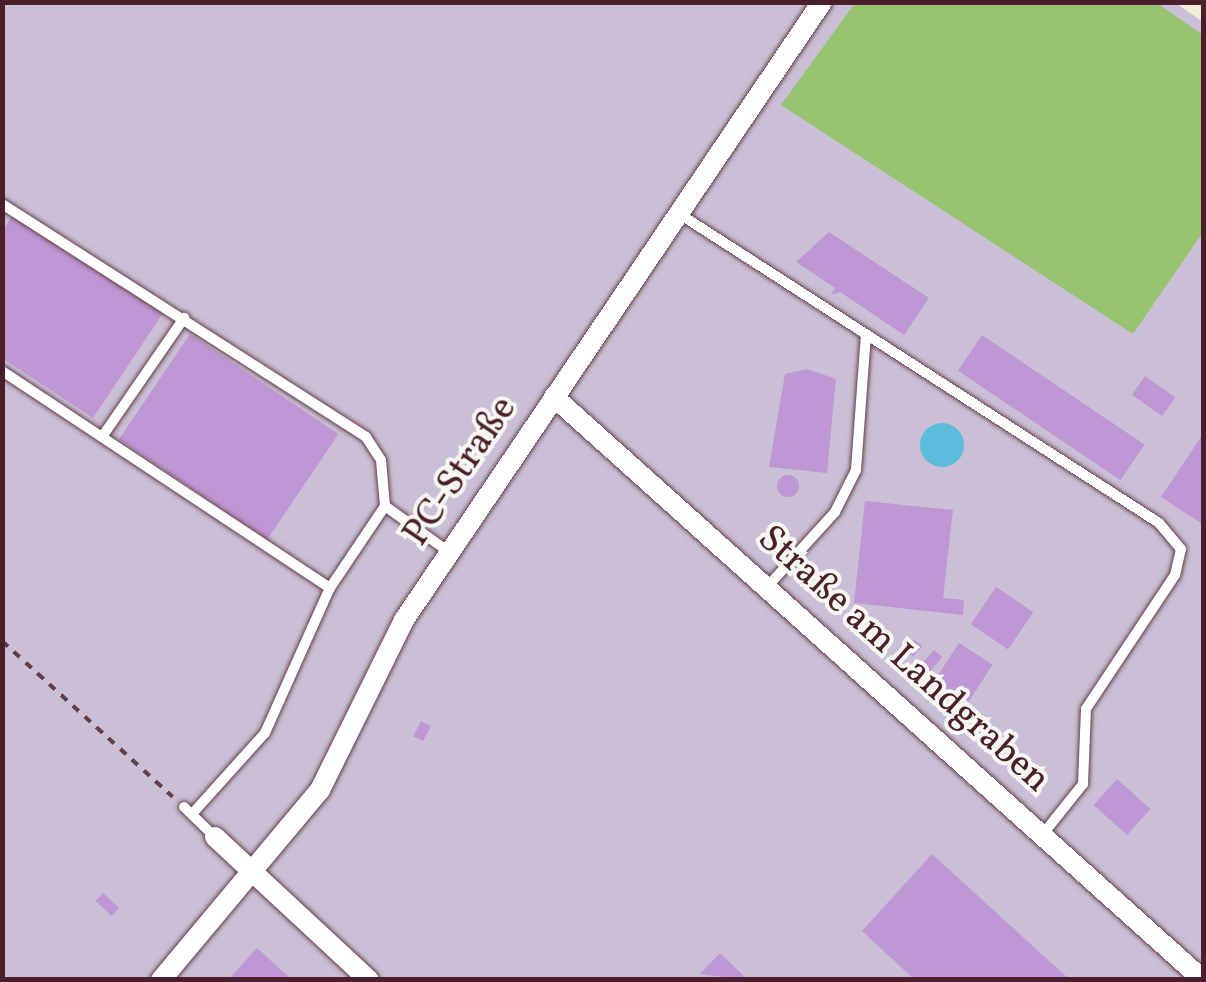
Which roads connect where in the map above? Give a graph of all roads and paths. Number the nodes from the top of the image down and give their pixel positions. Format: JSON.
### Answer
{"nodes":[{"id":1,"x":822,"y":2,"type":"edge"},
{"id":2,"x":2,"y":204,"type":"edge"},
{"id":3,"x":678,"y":213,"type":"junction"},
{"id":4,"x":184,"y":318,"type":"junction"},
{"id":5,"x":866,"y":335,"type":"junction"},
{"id":6,"x":2,"y":371,"type":"edge"},
{"id":7,"x":554,"y":396,"type":"junction"},
{"id":8,"x":102,"y":437,"type":"junction"},
{"id":9,"x":385,"y":506,"type":"junction"},
{"id":10,"x":448,"y":552,"type":"junction"},
{"id":11,"x":768,"y":586,"type":"junction"},
{"id":12,"x":330,"y":588,"type":"junction"},
{"id":13,"x":2,"y":641,"type":"edge"},
{"id":14,"x":188,"y":810,"type":"junction"},
{"id":15,"x":1042,"y":834,"type":"junction"},
{"id":16,"x":215,"y":837,"type":"joint"},
{"id":17,"x":256,"y":874,"type":"junction"},
{"id":18,"x":162,"y":980,"type":"edge"},
{"id":19,"x":368,"y":980,"type":"edge"},
{"id":20,"x":1203,"y":980,"type":"edge"}],
"edges":[{"from":1,"to":3,"type":"street","name":"PC-Straße"},
{"from":2,"to":4,"type":"lane"},
{"from":3,"to":5,"type":"lane"},
{"from":3,"to":7,"type":"street","name":"PC-Straße"},
{"from":4,"to":8,"type":"lane"},
{"from":4,"to":9,"type":"lane"},
{"from":5,"to":11,"type":"lane"},
{"from":5,"to":15,"type":"lane"},
{"from":6,"to":8,"type":"lane"},
{"from":7,"to":10,"type":"street","name":"PC-Straße"},
{"from":7,"to":11,"type":"street","name":"Straße am Landgraben"},
{"from":8,"to":12,"type":"lane"},
{"from":9,"to":10,"type":"lane"},
{"from":9,"to":12,"type":"lane"},
{"from":10,"to":17,"type":"street","name":"PC-Straße"},
{"from":11,"to":15,"type":"street","name":"Straße am Landgraben"},
{"from":12,"to":14,"type":"lane"},
{"from":13,"to":14,"type":"path"},
{"from":14,"to":16,"type":"lane"},
{"from":15,"to":20,"type":"street","name":"Straße am Landgraben"},
{"from":16,"to":17,"type":"street"},
{"from":17,"to":18,"type":"street","name":"PC-Straße"},
{"from":17,"to":19,"type":"street"}]}
